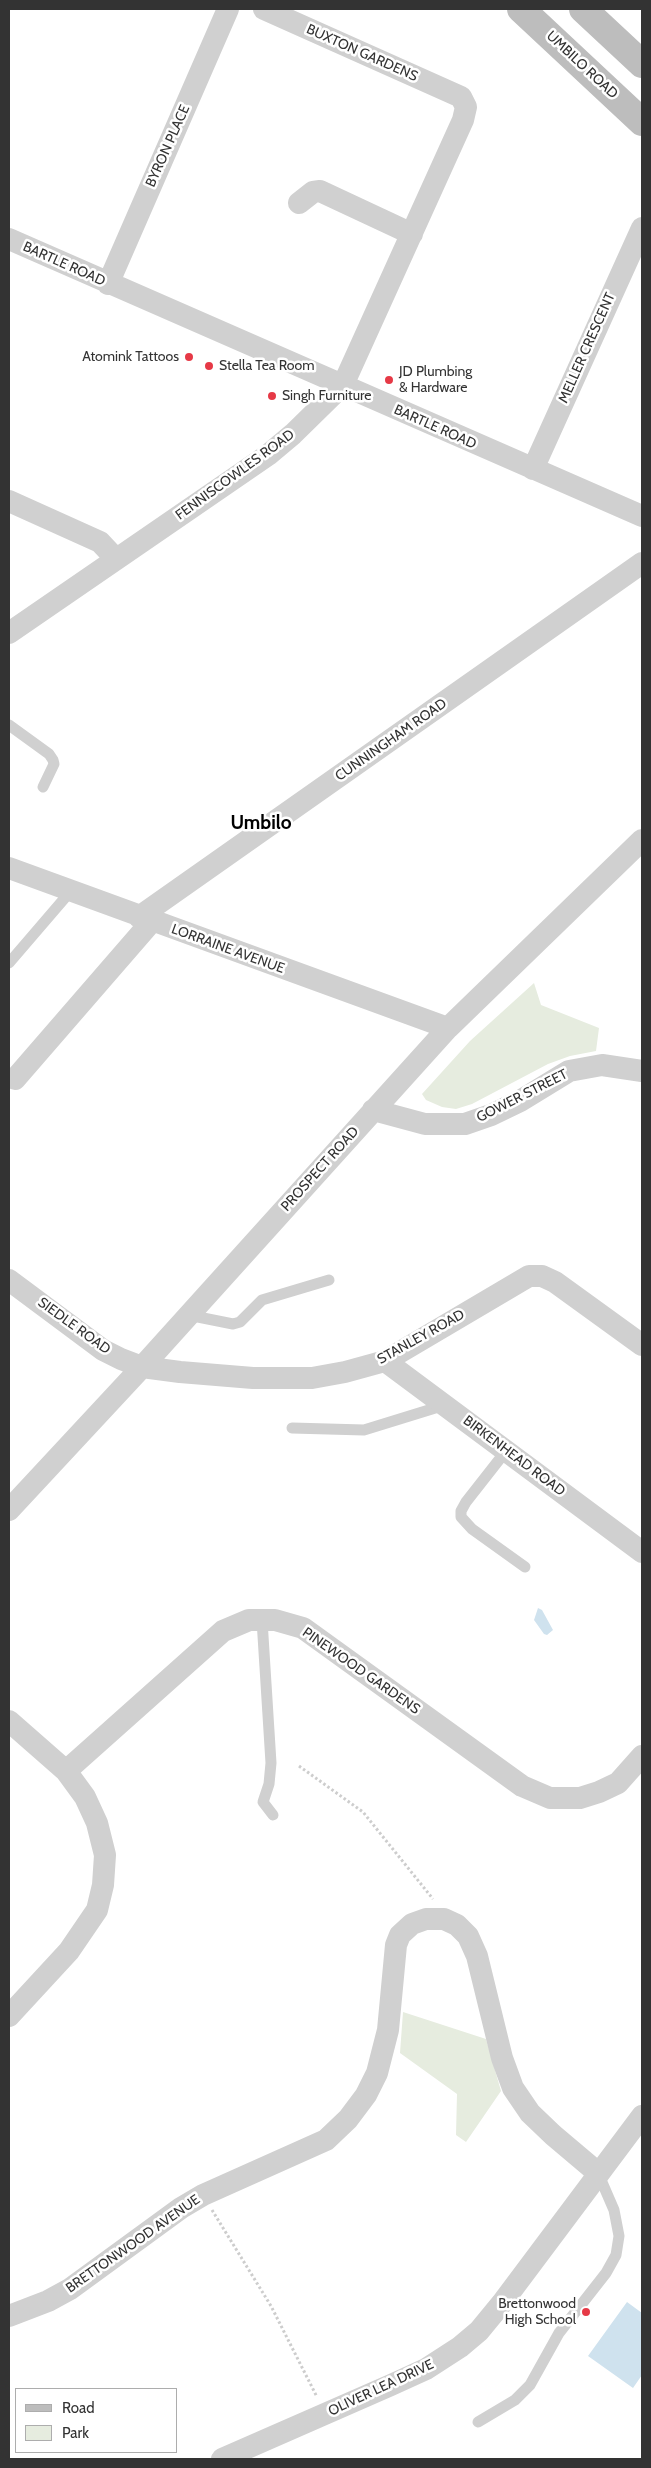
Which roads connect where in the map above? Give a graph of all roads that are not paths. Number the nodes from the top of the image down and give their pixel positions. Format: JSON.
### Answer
{"nodes":[{"id":1,"x":228,"y":9,"type":"edge"},
{"id":2,"x":264,"y":9,"type":"edge"},
{"id":3,"x":522,"y":9,"type":"edge"},
{"id":4,"x":583,"y":9,"type":"edge"},
{"id":5,"x":642,"y":64,"type":"edge"},
{"id":6,"x":460,"y":97,"type":"joint"},
{"id":7,"x":642,"y":122,"type":"edge"},
{"id":8,"x":299,"y":204,"type":"dead end"},
{"id":9,"x":642,"y":228,"type":"edge"},
{"id":10,"x":412,"y":234,"type":"junction"},
{"id":11,"x":9,"y":239,"type":"edge"},
{"id":12,"x":108,"y":284,"type":"junction"},
{"id":13,"x":343,"y":385,"type":"junction"},
{"id":14,"x":533,"y":469,"type":"junction"},
{"id":15,"x":9,"y":501,"type":"edge"},
{"id":16,"x":642,"y":516,"type":"edge"},
{"id":17,"x":115,"y":558,"type":"junction"},
{"id":18,"x":642,"y":563,"type":"edge"},
{"id":19,"x":9,"y":633,"type":"edge"},
{"id":20,"x":9,"y":725,"type":"edge"},
{"id":21,"x":43,"y":787,"type":"dead end"},
{"id":22,"x":642,"y":840,"type":"edge"},
{"id":23,"x":9,"y":868,"type":"edge"},
{"id":24,"x":70,"y":892,"type":"junction"},
{"id":25,"x":146,"y":919,"type":"junction"},
{"id":26,"x":9,"y":963,"type":"edge"},
{"id":27,"x":448,"y":1028,"type":"junction"},
{"id":28,"x":642,"y":1071,"type":"edge"},
{"id":29,"x":15,"y":1080,"type":"dead end"},
{"id":30,"x":373,"y":1110,"type":"junction"},
{"id":31,"x":9,"y":1280,"type":"edge"},
{"id":32,"x":329,"y":1280,"type":"dead end"},
{"id":33,"x":188,"y":1316,"type":"junction"},
{"id":34,"x":642,"y":1345,"type":"edge"},
{"id":35,"x":385,"y":1361,"type":"junction"},
{"id":36,"x":142,"y":1367,"type":"junction"},
{"id":37,"x":445,"y":1405,"type":"junction"},
{"id":38,"x":292,"y":1428,"type":"dead end"},
{"id":39,"x":506,"y":1451,"type":"junction"},
{"id":40,"x":9,"y":1510,"type":"edge"},
{"id":41,"x":642,"y":1552,"type":"edge"},
{"id":42,"x":525,"y":1567,"type":"dead end"},
{"id":43,"x":262,"y":1620,"type":"junction"},
{"id":44,"x":9,"y":1721,"type":"edge"},
{"id":45,"x":642,"y":1756,"type":"edge"},
{"id":46,"x":66,"y":1771,"type":"junction"},
{"id":47,"x":273,"y":1815,"type":"dead end"},
{"id":48,"x":9,"y":2016,"type":"edge"},
{"id":49,"x":642,"y":2116,"type":"edge"},
{"id":50,"x":598,"y":2173,"type":"junction"},
{"id":51,"x":9,"y":2316,"type":"edge"},
{"id":52,"x":478,"y":2422,"type":"dead end"},
{"id":53,"x":222,"y":2459,"type":"edge"}],
"edges":[{"from":1,"to":12,"type":"street","name":"BYRON PLACE"},
{"from":2,"to":6,"type":"street","name":"BUXTON GARDENS"},
{"from":3,"to":7,"type":"main road","name":"UMBILO ROAD"},
{"from":4,"to":5,"type":"main road"},
{"from":6,"to":10,"type":"street","name":"FENNISCOWLES ROAD"},
{"from":8,"to":10,"type":"street"},
{"from":9,"to":14,"type":"street","name":"MELLER CRESCENT"},
{"from":10,"to":13,"type":"street","name":"FENNISCOWLES ROAD"},
{"from":11,"to":12,"type":"street","name":"BARTLE ROAD"},
{"from":12,"to":13,"type":"street","name":"BARTLE ROAD"},
{"from":13,"to":14,"type":"street","name":"BARTLE ROAD"},
{"from":13,"to":17,"type":"street","name":"FENNISCOWLES ROAD"},
{"from":14,"to":16,"type":"street","name":"BARTLE ROAD"},
{"from":15,"to":17,"type":"street"},
{"from":17,"to":19,"type":"street","name":"FENNISCOWLES ROAD"},
{"from":18,"to":25,"type":"street","name":"CUNNINGHAM ROAD"},
{"from":20,"to":21,"type":"lane"},
{"from":22,"to":27,"type":"street","name":"PROSPECT ROAD"},
{"from":23,"to":24,"type":"street","name":"LORRAINE AVENUE"},
{"from":24,"to":25,"type":"street","name":"LORRAINE AVENUE"},
{"from":24,"to":26,"type":"lane"},
{"from":25,"to":27,"type":"street","name":"LORRAINE AVENUE"},
{"from":25,"to":29,"type":"street","name":"CUNNINGHAM ROAD"},
{"from":27,"to":30,"type":"street","name":"PROSPECT ROAD"},
{"from":28,"to":30,"type":"street","name":"GOWER STREET"},
{"from":30,"to":33,"type":"street","name":"PROSPECT ROAD"},
{"from":31,"to":36,"type":"street","name":"SIEDLE ROAD"},
{"from":32,"to":33,"type":"lane"},
{"from":33,"to":36,"type":"street","name":"PROSPECT ROAD"},
{"from":34,"to":35,"type":"street","name":"STANLEY ROAD"},
{"from":35,"to":36,"type":"street","name":"STANLEY ROAD"},
{"from":35,"to":37,"type":"street","name":"BIRKENHEAD ROAD"},
{"from":36,"to":40,"type":"street","name":"PROSPECT ROAD"},
{"from":37,"to":38,"type":"lane"},
{"from":37,"to":39,"type":"street","name":"BIRKENHEAD ROAD"},
{"from":39,"to":41,"type":"street","name":"BIRKENHEAD ROAD"},
{"from":39,"to":42,"type":"lane"},
{"from":43,"to":45,"type":"street","name":"PINEWOOD GARDENS"},
{"from":43,"to":46,"type":"street","name":"PINEWOOD GARDENS"},
{"from":43,"to":47,"type":"lane"},
{"from":44,"to":46,"type":"street"},
{"from":46,"to":48,"type":"street"},
{"from":49,"to":50,"type":"street","name":"OLIVER LEA DRIVE"},
{"from":50,"to":51,"type":"street","name":"BRETTONWOOD AVENUE"},
{"from":50,"to":52,"type":"lane"},
{"from":50,"to":53,"type":"street","name":"OLIVER LEA DRIVE"}]}
